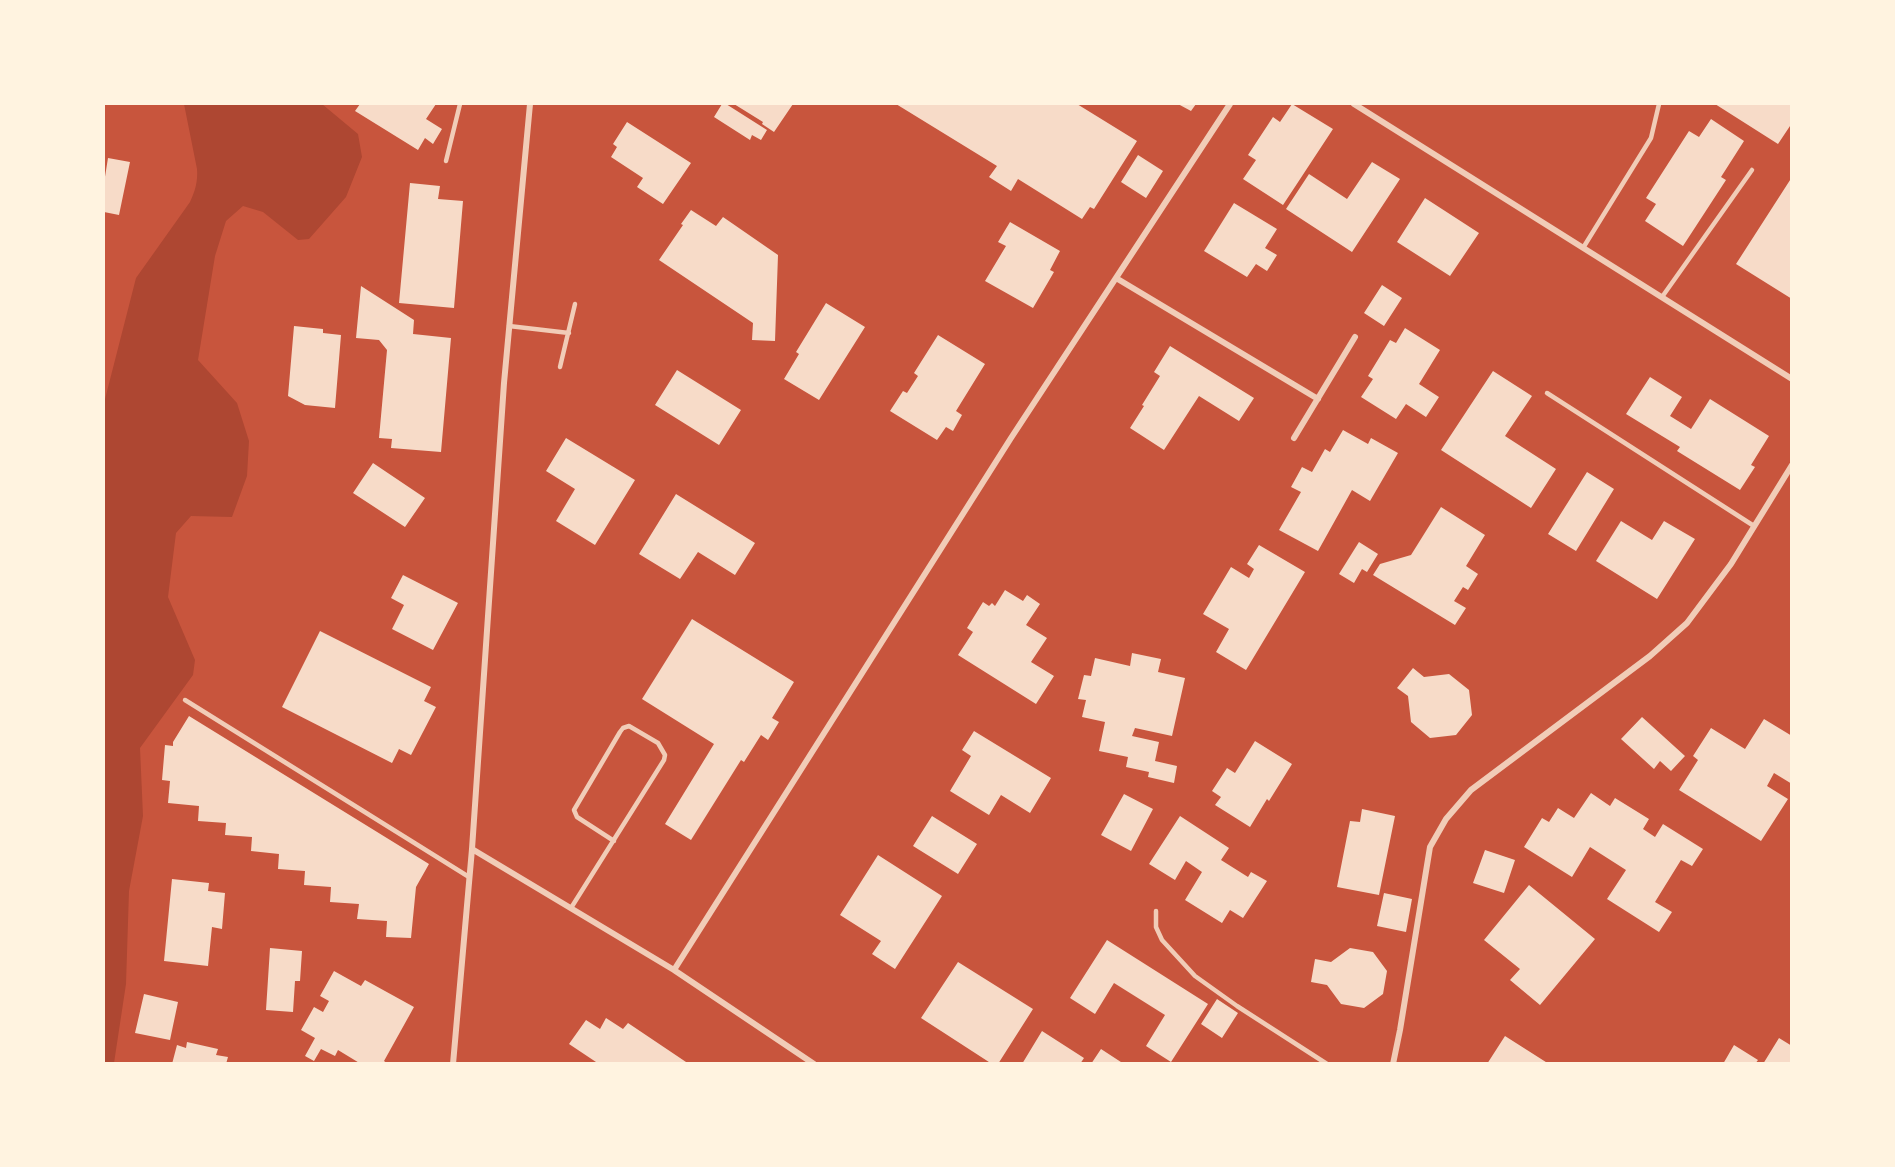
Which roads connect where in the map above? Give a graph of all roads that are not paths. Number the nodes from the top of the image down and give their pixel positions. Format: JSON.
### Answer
{"nodes":[{"id":1,"x":460,"y":104,"type":"edge"},
{"id":2,"x":530,"y":104,"type":"edge"},
{"id":3,"x":1230,"y":104,"type":"edge"},
{"id":4,"x":1354,"y":104,"type":"edge"},
{"id":5,"x":1659,"y":104,"type":"edge"},
{"id":6,"x":446,"y":161,"type":"dead end"},
{"id":7,"x":1752,"y":170,"type":"dead end"},
{"id":8,"x":1583,"y":248,"type":"junction"},
{"id":9,"x":1116,"y":278,"type":"junction"},
{"id":10,"x":1662,"y":297,"type":"junction"},
{"id":11,"x":575,"y":304,"type":"dead end"},
{"id":12,"x":509,"y":326,"type":"junction"},
{"id":13,"x":568,"y":333,"type":"junction"},
{"id":14,"x":1355,"y":337,"type":"dead end"},
{"id":15,"x":560,"y":367,"type":"dead end"},
{"id":16,"x":1791,"y":379,"type":"edge"},
{"id":17,"x":1547,"y":393,"type":"dead end"},
{"id":18,"x":1318,"y":399,"type":"junction"},
{"id":19,"x":1294,"y":438,"type":"dead end"},
{"id":20,"x":1791,"y":465,"type":"edge"},
{"id":21,"x":1754,"y":526,"type":"junction"},
{"id":22,"x":185,"y":700,"type":"dead end"},
{"id":23,"x":614,"y":841,"type":"junction"},
{"id":24,"x":472,"y":849,"type":"junction"},
{"id":25,"x":469,"y":877,"type":"junction"},
{"id":26,"x":571,"y":908,"type":"junction"},
{"id":27,"x":1156,"y":911,"type":"dead end"},
{"id":28,"x":674,"y":970,"type":"junction"},
{"id":29,"x":453,"y":1064,"type":"edge"},
{"id":30,"x":814,"y":1064,"type":"edge"},
{"id":31,"x":1327,"y":1064,"type":"edge"},
{"id":32,"x":1393,"y":1064,"type":"edge"}],
"edges":[{"from":1,"to":6,"type":"lane"},
{"from":2,"to":12,"type":"street"},
{"from":3,"to":9,"type":"street"},
{"from":4,"to":8,"type":"street"},
{"from":5,"to":8,"type":"lane"},
{"from":7,"to":10,"type":"lane"},
{"from":8,"to":10,"type":"street"},
{"from":9,"to":18,"type":"street"},
{"from":9,"to":28,"type":"street"},
{"from":10,"to":16,"type":"street"},
{"from":11,"to":13,"type":"lane"},
{"from":12,"to":13,"type":"lane"},
{"from":12,"to":24,"type":"street"},
{"from":13,"to":15,"type":"lane"},
{"from":14,"to":18,"type":"street"},
{"from":17,"to":21,"type":"lane"},
{"from":18,"to":19,"type":"street"},
{"from":20,"to":21,"type":"street"},
{"from":21,"to":32,"type":"street"},
{"from":22,"to":25,"type":"lane"},
{"from":23,"to":23,"type":"lane"},
{"from":23,"to":26,"type":"lane"},
{"from":24,"to":25,"type":"street"},
{"from":24,"to":26,"type":"street"},
{"from":25,"to":29,"type":"street"},
{"from":26,"to":28,"type":"street"},
{"from":27,"to":31,"type":"lane"},
{"from":28,"to":30,"type":"street"}]}
